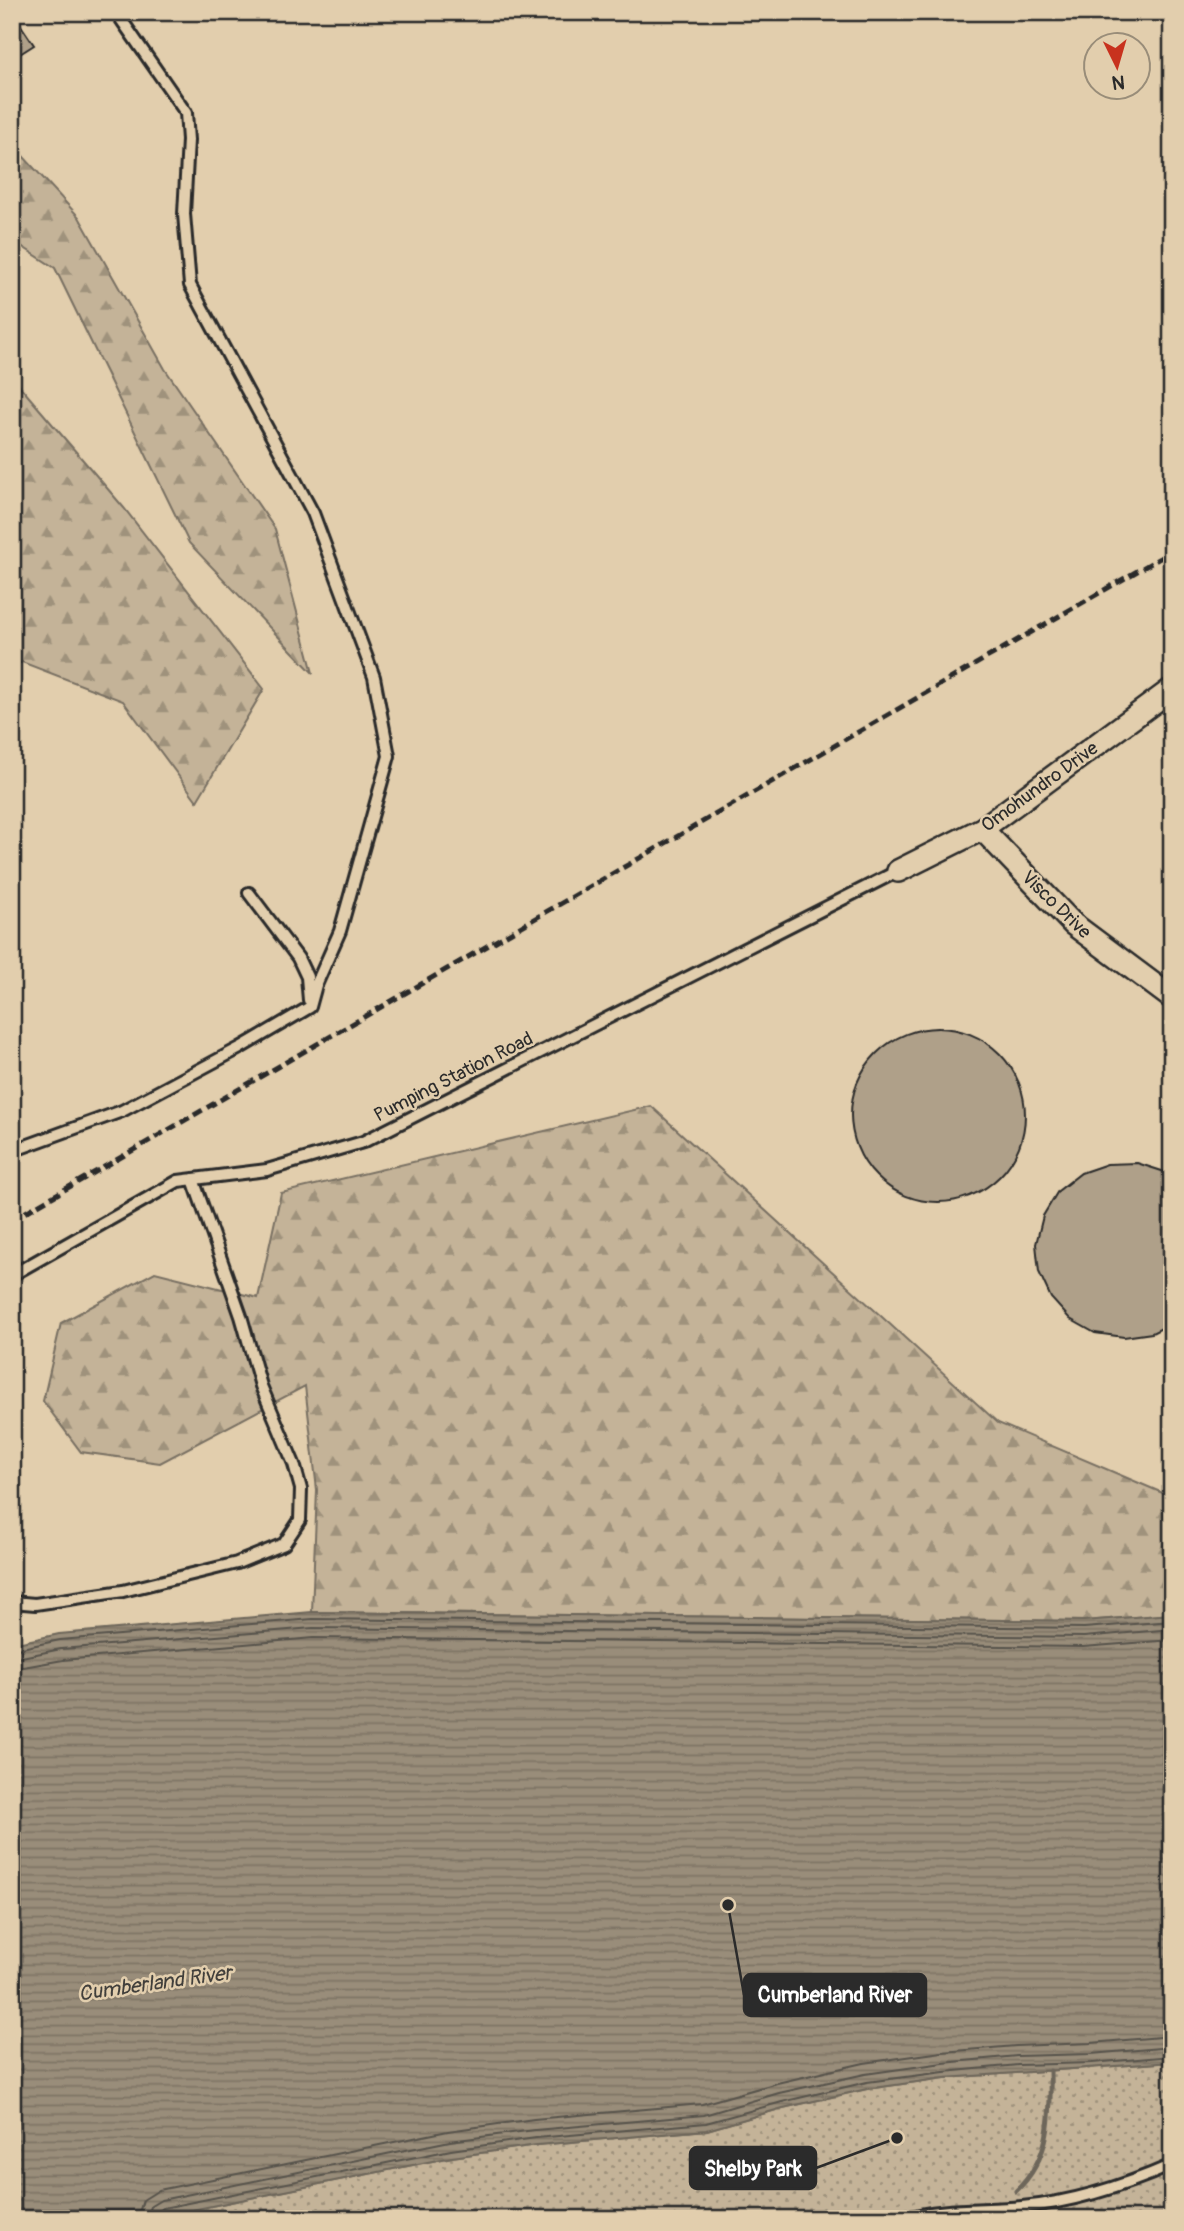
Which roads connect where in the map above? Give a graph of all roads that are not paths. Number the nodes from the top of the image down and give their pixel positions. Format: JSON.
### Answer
{"nodes":[{"id":1,"x":116,"y":12,"type":"edge"},
{"id":2,"x":1172,"y":689,"type":"edge"},
{"id":3,"x":982,"y":829,"type":"junction"},
{"id":4,"x":898,"y":871,"type":"joint"},
{"id":5,"x":249,"y":893,"type":"dead end"},
{"id":6,"x":1172,"y":998,"type":"edge"},
{"id":7,"x":310,"y":1007,"type":"junction"},
{"id":8,"x":12,"y":1151,"type":"edge"},
{"id":9,"x":193,"y":1180,"type":"junction"},
{"id":10,"x":12,"y":1275,"type":"edge"},
{"id":11,"x":12,"y":1602,"type":"edge"},
{"id":12,"x":1172,"y":2165,"type":"edge"},
{"id":13,"x":905,"y":2219,"type":"edge"}],
"edges":[{"from":1,"to":7,"type":"lane"},
{"from":2,"to":3,"type":"street","name":"Omohundro Drive"},
{"from":3,"to":4,"type":"street","name":"Omohundro Drive"},
{"from":3,"to":6,"type":"street","name":"Visco Drive"},
{"from":4,"to":9,"type":"lane","name":"Pumping Station Road"},
{"from":5,"to":7,"type":"lane"},
{"from":7,"to":8,"type":"lane"},
{"from":9,"to":10,"type":"lane","name":"Pumping Station Road"},
{"from":9,"to":11,"type":"lane"},
{"from":12,"to":13,"type":"lane"}]}
